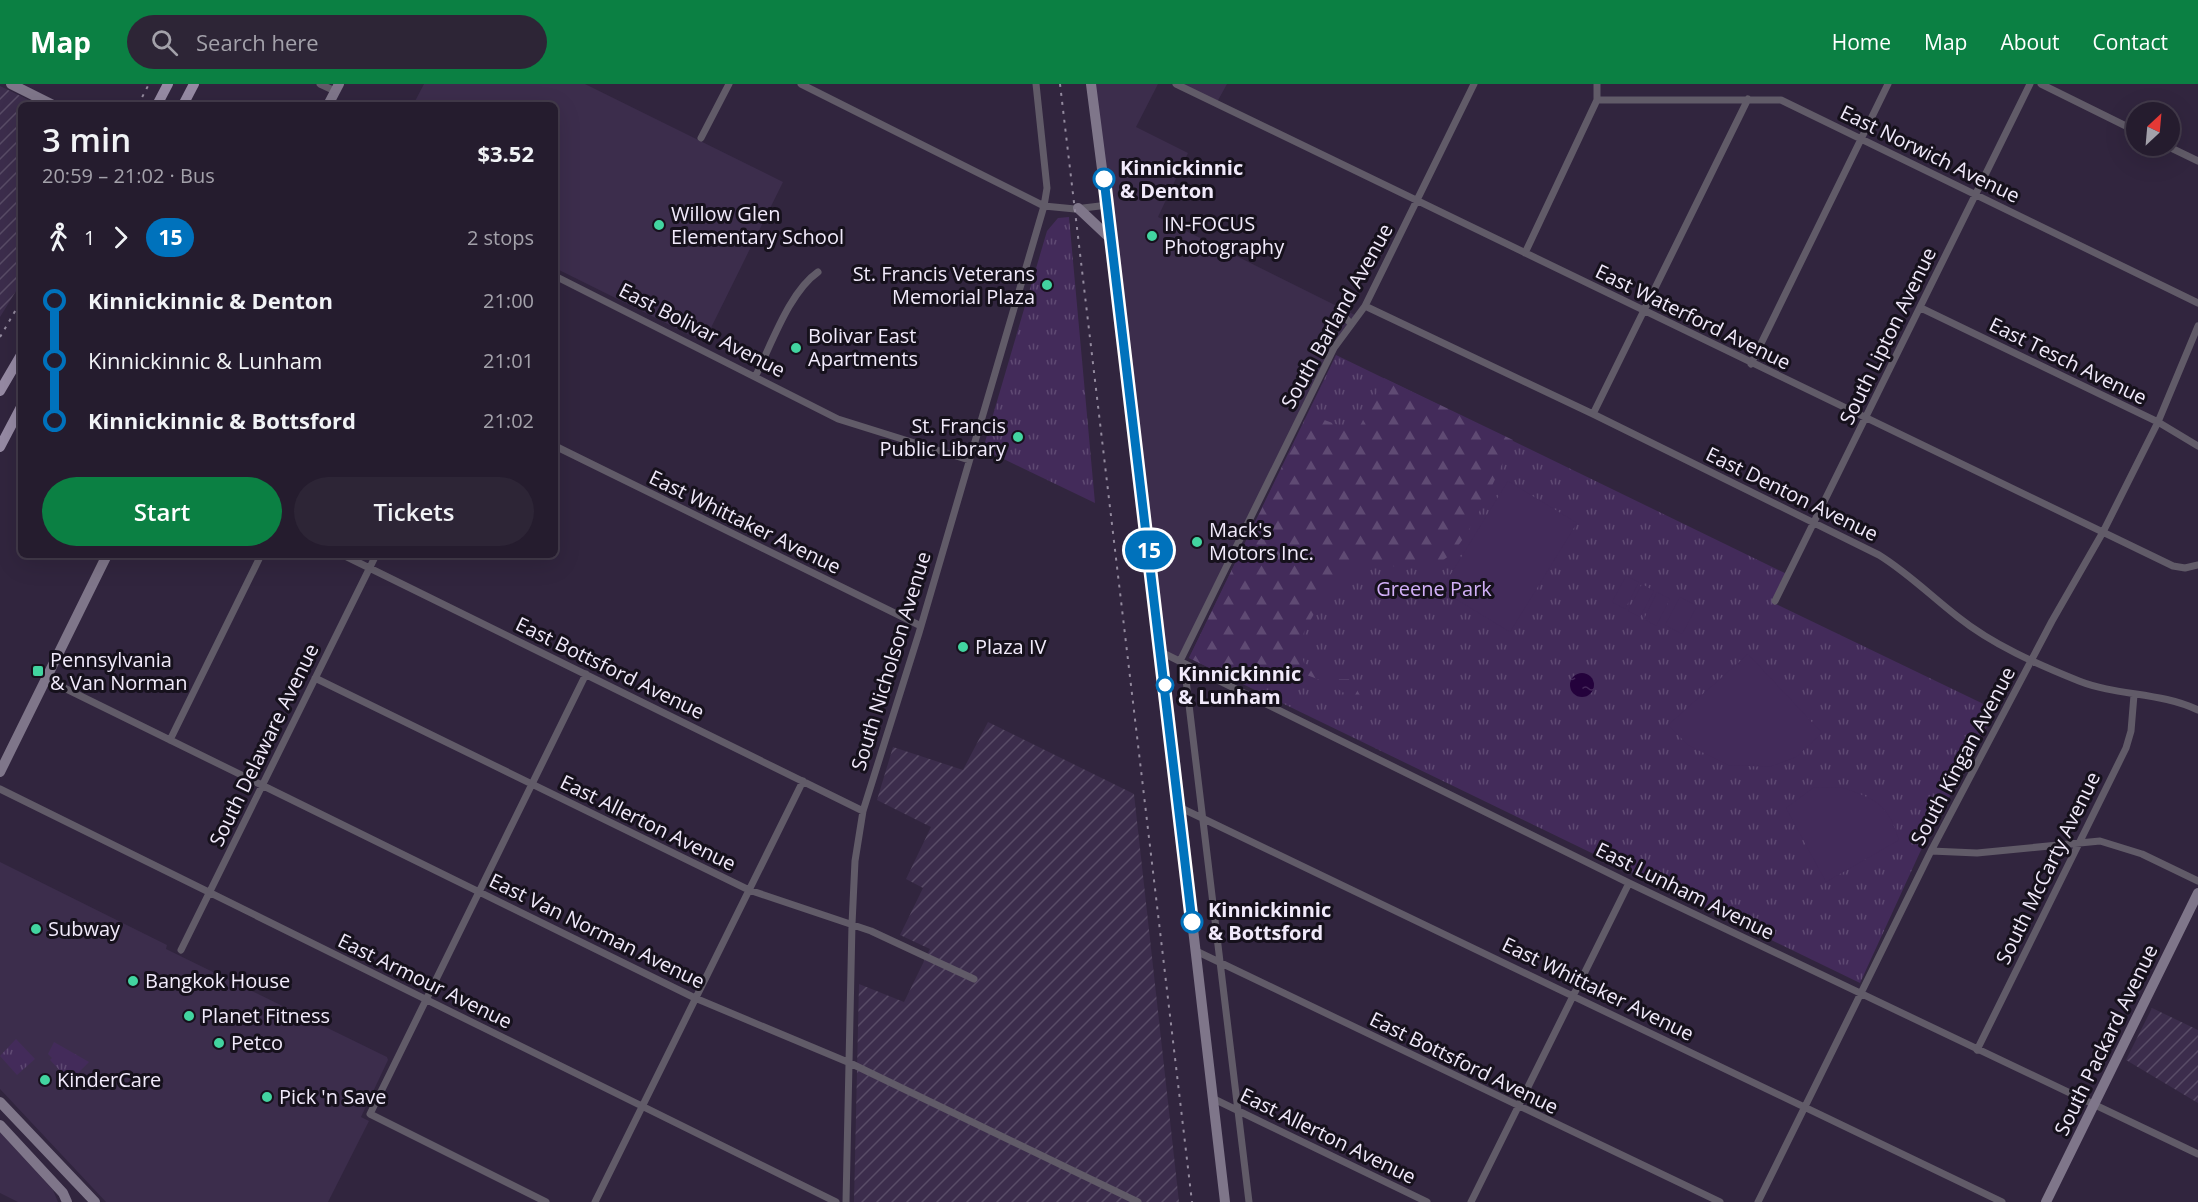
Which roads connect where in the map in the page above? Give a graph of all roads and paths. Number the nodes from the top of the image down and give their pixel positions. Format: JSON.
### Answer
{"nodes":[{"id":1,"x":11,"y":84,"type":"edge"},
{"id":2,"x":168,"y":84,"type":"edge"},
{"id":3,"x":194,"y":84,"type":"edge"},
{"id":4,"x":320,"y":84,"type":"edge"},
{"id":5,"x":729,"y":84,"type":"edge"},
{"id":6,"x":801,"y":84,"type":"edge"},
{"id":7,"x":1036,"y":84,"type":"edge"},
{"id":8,"x":1091,"y":84,"type":"edge"},
{"id":9,"x":1176,"y":84,"type":"edge"},
{"id":10,"x":1474,"y":84,"type":"edge"},
{"id":11,"x":1597,"y":84,"type":"edge"},
{"id":12,"x":1888,"y":84,"type":"edge"},
{"id":13,"x":2030,"y":84,"type":"edge"},
{"id":14,"x":2040,"y":84,"type":"edge"},
{"id":15,"x":337,"y":88,"type":"edge"},
{"id":16,"x":1748,"y":99,"type":"junction"},
{"id":17,"x":1596,"y":100,"type":"junction"},
{"id":18,"x":47,"y":102,"type":"edge"},
{"id":19,"x":159,"y":102,"type":"edge"},
{"id":20,"x":185,"y":102,"type":"edge"},
{"id":21,"x":330,"y":102,"type":"edge"},
{"id":22,"x":2126,"y":125,"type":"edge"},
{"id":23,"x":702,"y":138,"type":"dead end"},
{"id":24,"x":1862,"y":140,"type":"junction"},
{"id":25,"x":2180,"y":152,"type":"edge"},
{"id":26,"x":2198,"y":161,"type":"edge"},
{"id":27,"x":1976,"y":194,"type":"junction"},
{"id":28,"x":1418,"y":201,"type":"junction"},
{"id":29,"x":1108,"y":205,"type":"junction"},
{"id":30,"x":1044,"y":206,"type":"junction"},
{"id":31,"x":1078,"y":208,"type":"junction"},
{"id":32,"x":1112,"y":240,"type":"junction"},
{"id":33,"x":1525,"y":253,"type":"junction"},
{"id":34,"x":818,"y":272,"type":"dead end"},
{"id":35,"x":558,"y":278,"type":"edge"},
{"id":36,"x":2198,"y":303,"type":"edge"},
{"id":37,"x":1365,"y":306,"type":"junction"},
{"id":38,"x":1921,"y":308,"type":"junction"},
{"id":39,"x":1643,"y":311,"type":"junction"},
{"id":40,"x":1342,"y":314,"type":"dead end"},
{"id":41,"x":1352,"y":324,"type":"junction"},
{"id":42,"x":2198,"y":326,"type":"edge"},
{"id":43,"x":18,"y":357,"type":"edge"},
{"id":44,"x":18,"y":358,"type":"edge"},
{"id":45,"x":1751,"y":364,"type":"junction"},
{"id":46,"x":755,"y":377,"type":"junction"},
{"id":47,"x":0,"y":384,"type":"edge"},
{"id":48,"x":0,"y":391,"type":"edge"},
{"id":49,"x":18,"y":403,"type":"edge"},
{"id":50,"x":18,"y":413,"type":"edge"},
{"id":51,"x":1593,"y":414,"type":"junction"},
{"id":52,"x":1865,"y":419,"type":"junction"},
{"id":53,"x":2158,"y":422,"type":"junction"},
{"id":54,"x":0,"y":433,"type":"edge"},
{"id":55,"x":2198,"y":446,"type":"edge"},
{"id":56,"x":0,"y":447,"type":"edge"},
{"id":57,"x":558,"y":447,"type":"edge"},
{"id":58,"x":969,"y":460,"type":"junction"},
{"id":59,"x":1814,"y":523,"type":"junction"},
{"id":60,"x":2103,"y":532,"type":"junction"},
{"id":61,"x":106,"y":558,"type":"edge"},
{"id":62,"x":260,"y":558,"type":"edge"},
{"id":63,"x":349,"y":558,"type":"edge"},
{"id":64,"x":375,"y":558,"type":"edge"},
{"id":65,"x":2198,"y":565,"type":"edge"},
{"id":66,"x":370,"y":568,"type":"junction"},
{"id":67,"x":1775,"y":601,"type":"dead end"},
{"id":68,"x":921,"y":626,"type":"junction"},
{"id":69,"x":1161,"y":651,"type":"junction"},
{"id":70,"x":2032,"y":660,"type":"junction"},
{"id":71,"x":1180,"y":661,"type":"junction"},
{"id":72,"x":586,"y":674,"type":"junction"},
{"id":73,"x":315,"y":678,"type":"junction"},
{"id":74,"x":46,"y":679,"type":"junction"},
{"id":75,"x":2134,"y":695,"type":"junction"},
{"id":76,"x":2198,"y":710,"type":"edge"},
{"id":77,"x":170,"y":740,"type":"junction"},
{"id":78,"x":0,"y":772,"type":"edge"},
{"id":79,"x":802,"y":781,"type":"junction"},
{"id":80,"x":532,"y":784,"type":"junction"},
{"id":81,"x":262,"y":785,"type":"junction"},
{"id":82,"x":0,"y":789,"type":"edge"},
{"id":83,"x":1179,"y":807,"type":"junction"},
{"id":84,"x":863,"y":811,"type":"junction"},
{"id":85,"x":1202,"y":818,"type":"junction"},
{"id":86,"x":2079,"y":843,"type":"junction"},
{"id":87,"x":1931,"y":851,"type":"junction"},
{"id":88,"x":2198,"y":881,"type":"edge"},
{"id":89,"x":1629,"y":883,"type":"junction"},
{"id":90,"x":748,"y":890,"type":"junction"},
{"id":91,"x":479,"y":892,"type":"junction"},
{"id":92,"x":210,"y":893,"type":"junction"},
{"id":93,"x":2198,"y":893,"type":"edge"},
{"id":94,"x":852,"y":924,"type":"junction"},
{"id":95,"x":181,"y":950,"type":"dead end"},
{"id":96,"x":1196,"y":951,"type":"junction"},
{"id":97,"x":1219,"y":963,"type":"junction"},
{"id":98,"x":974,"y":979,"type":"dead end"},
{"id":99,"x":1861,"y":994,"type":"junction"},
{"id":100,"x":1574,"y":996,"type":"junction"},
{"id":101,"x":695,"y":998,"type":"junction"},
{"id":102,"x":426,"y":999,"type":"junction"},
{"id":103,"x":1977,"y":1050,"type":"junction"},
{"id":104,"x":850,"y":1063,"type":"junction"},
{"id":105,"x":1214,"y":1099,"type":"junction"},
{"id":106,"x":0,"y":1102,"type":"edge"},
{"id":107,"x":2094,"y":1105,"type":"junction"},
{"id":108,"x":642,"y":1106,"type":"junction"},
{"id":109,"x":1517,"y":1107,"type":"junction"},
{"id":110,"x":1804,"y":1107,"type":"junction"},
{"id":111,"x":1238,"y":1110,"type":"junction"},
{"id":112,"x":0,"y":1125,"type":"edge"},
{"id":113,"x":2198,"y":1154,"type":"edge"},
{"id":114,"x":68,"y":1202,"type":"edge"},
{"id":115,"x":95,"y":1202,"type":"edge"},
{"id":116,"x":546,"y":1202,"type":"edge"},
{"id":117,"x":595,"y":1202,"type":"edge"},
{"id":118,"x":836,"y":1202,"type":"edge"},
{"id":119,"x":846,"y":1202,"type":"edge"},
{"id":120,"x":1138,"y":1202,"type":"edge"},
{"id":121,"x":1225,"y":1202,"type":"edge"},
{"id":122,"x":1249,"y":1202,"type":"edge"},
{"id":123,"x":1427,"y":1202,"type":"edge"},
{"id":124,"x":1471,"y":1202,"type":"edge"},
{"id":125,"x":1720,"y":1202,"type":"edge"},
{"id":126,"x":1758,"y":1202,"type":"edge"},
{"id":127,"x":2002,"y":1202,"type":"edge"},
{"id":128,"x":2046,"y":1202,"type":"edge"}],
"edges":[{"from":1,"to":18,"type":"street"},
{"from":2,"to":19,"type":"main road"},
{"from":3,"to":20,"type":"main road"},
{"from":4,"to":15,"type":"street"},
{"from":5,"to":23,"type":"street"},
{"from":6,"to":30,"type":"street"},
{"from":7,"to":30,"type":"street","name":"South Nicholson Avenue"},
{"from":8,"to":29,"type":"street"},
{"from":9,"to":28,"type":"street","name":"East Waterford Avenue"},
{"from":10,"to":28,"type":"street","name":"South Barland Avenue"},
{"from":11,"to":17,"type":"street"},
{"from":12,"to":24,"type":"street"},
{"from":13,"to":27,"type":"street","name":"South Lipton Avenue"},
{"from":14,"to":22,"type":"street"},
{"from":15,"to":21,"type":"street"},
{"from":16,"to":17,"type":"street","name":"East Norwich Avenue"},
{"from":16,"to":24,"type":"street","name":"East Norwich Avenue"},
{"from":16,"to":39,"type":"street"},
{"from":17,"to":33,"type":"street"},
{"from":24,"to":27,"type":"street","name":"East Norwich Avenue"},
{"from":24,"to":45,"type":"street"},
{"from":25,"to":26,"type":"street"},
{"from":27,"to":36,"type":"street","name":"East Norwich Avenue"},
{"from":27,"to":38,"type":"street","name":"South Lipton Avenue"},
{"from":28,"to":33,"type":"street","name":"East Waterford Avenue"},
{"from":28,"to":37,"type":"street","name":"South Barland Avenue"},
{"from":29,"to":31,"type":"street"},
{"from":29,"to":32,"type":"street"},
{"from":30,"to":31,"type":"street"},
{"from":30,"to":58,"type":"street","name":"South Nicholson Avenue"},
{"from":31,"to":32,"type":"street"},
{"from":32,"to":69,"type":"street"},
{"from":33,"to":39,"type":"street","name":"East Waterford Avenue"},
{"from":34,"to":46,"type":"street"},
{"from":35,"to":46,"type":"street","name":"East Bolivar Avenue"},
{"from":37,"to":41,"type":"street","name":"South Barland Avenue"},
{"from":37,"to":51,"type":"street","name":"East Denton Avenue"},
{"from":38,"to":52,"type":"street","name":"South Lipton Avenue"},
{"from":38,"to":53,"type":"street","name":"East Tesch Avenue"},
{"from":39,"to":45,"type":"street","name":"East Waterford Avenue"},
{"from":39,"to":51,"type":"street"},
{"from":40,"to":41,"type":"street"},
{"from":41,"to":71,"type":"street","name":"South Barland Avenue"},
{"from":42,"to":53,"type":"street","name":"South Kingan Avenue"},
{"from":43,"to":47,"type":"main road"},
{"from":44,"to":48,"type":"main road"},
{"from":45,"to":52,"type":"street","name":"East Waterford Avenue"},
{"from":46,"to":58,"type":"street","name":"East Bolivar Avenue"},
{"from":49,"to":54,"type":"main road"},
{"from":50,"to":56,"type":"main road"},
{"from":51,"to":59,"type":"street","name":"East Denton Avenue"},
{"from":52,"to":59,"type":"street","name":"South Lipton Avenue"},
{"from":52,"to":60,"type":"street","name":"East Waterford Avenue"},
{"from":53,"to":55,"type":"street","name":"East Tesch Avenue"},
{"from":53,"to":60,"type":"street","name":"South Kingan Avenue"},
{"from":57,"to":68,"type":"street","name":"East Whittaker Avenue"},
{"from":58,"to":68,"type":"street","name":"South Nicholson Avenue"},
{"from":59,"to":67,"type":"street","name":"South Lipton Avenue"},
{"from":59,"to":70,"type":"street","name":"East Denton Avenue"},
{"from":60,"to":65,"type":"street","name":"East Waterford Avenue"},
{"from":60,"to":70,"type":"street","name":"South Kingan Avenue"},
{"from":61,"to":74,"type":"street"},
{"from":62,"to":77,"type":"street"},
{"from":63,"to":66,"type":"street","name":"East Bottsford Avenue"},
{"from":64,"to":66,"type":"street","name":"South Delaware Avenue"},
{"from":66,"to":72,"type":"street","name":"East Bottsford Avenue"},
{"from":66,"to":73,"type":"street","name":"South Delaware Avenue"},
{"from":68,"to":84,"type":"street","name":"South Nicholson Avenue"},
{"from":69,"to":71,"type":"street","name":"East Lunham Avenue"},
{"from":69,"to":83,"type":"street"},
{"from":70,"to":75,"type":"street","name":"East Denton Avenue"},
{"from":70,"to":87,"type":"street","name":"South Kingan Avenue"},
{"from":71,"to":85,"type":"street"},
{"from":71,"to":89,"type":"street","name":"East Lunham Avenue"},
{"from":72,"to":79,"type":"street","name":"East Bottsford Avenue"},
{"from":72,"to":80,"type":"street"},
{"from":73,"to":80,"type":"street","name":"East Allerton Avenue"},
{"from":73,"to":81,"type":"street","name":"South Delaware Avenue"},
{"from":74,"to":77,"type":"street","name":"East Van Norman Avenue"},
{"from":74,"to":78,"type":"street"},
{"from":75,"to":76,"type":"street","name":"East Denton Avenue"},
{"from":75,"to":86,"type":"street","name":"South McCarty Avenue"},
{"from":77,"to":81,"type":"street","name":"East Van Norman Avenue"},
{"from":79,"to":84,"type":"street","name":"East Bottsford Avenue"},
{"from":79,"to":90,"type":"street"},
{"from":80,"to":90,"type":"street","name":"East Allerton Avenue"},
{"from":80,"to":91,"type":"street"},
{"from":81,"to":91,"type":"street","name":"East Van Norman Avenue"},
{"from":81,"to":92,"type":"street","name":"South Delaware Avenue"},
{"from":82,"to":92,"type":"street","name":"East Armour Avenue"},
{"from":83,"to":85,"type":"street","name":"East Whittaker Avenue"},
{"from":83,"to":96,"type":"street"},
{"from":84,"to":94,"type":"street","name":"South Nicholson Avenue"},
{"from":85,"to":97,"type":"street"},
{"from":85,"to":100,"type":"street","name":"East Whittaker Avenue"},
{"from":86,"to":87,"type":"street"},
{"from":86,"to":88,"type":"street"},
{"from":86,"to":103,"type":"street","name":"South McCarty Avenue"},
{"from":87,"to":99,"type":"street","name":"South Kingan Avenue"},
{"from":89,"to":99,"type":"street","name":"East Lunham Avenue"},
{"from":89,"to":100,"type":"street"},
{"from":90,"to":94,"type":"street","name":"East Allerton Avenue"},
{"from":90,"to":101,"type":"street"},
{"from":91,"to":101,"type":"street","name":"East Van Norman Avenue"},
{"from":91,"to":102,"type":"street"},
{"from":92,"to":95,"type":"street","name":"South Delaware Avenue"},
{"from":92,"to":102,"type":"street","name":"East Armour Avenue"},
{"from":93,"to":107,"type":"street","name":"South Packard Avenue"},
{"from":94,"to":98,"type":"street","name":"East Allerton Avenue"},
{"from":94,"to":104,"type":"street","name":"South Nicholson Avenue"},
{"from":96,"to":97,"type":"street","name":"East Bottsford Avenue"},
{"from":96,"to":105,"type":"street"},
{"from":97,"to":109,"type":"street","name":"East Bottsford Avenue"},
{"from":97,"to":111,"type":"street"},
{"from":99,"to":103,"type":"street","name":"East Lunham Avenue"},
{"from":99,"to":110,"type":"street","name":"South Kingan Avenue"},
{"from":100,"to":109,"type":"street"},
{"from":100,"to":110,"type":"street","name":"East Whittaker Avenue"},
{"from":101,"to":104,"type":"street","name":"East Van Norman Avenue"},
{"from":101,"to":108,"type":"street"},
{"from":102,"to":108,"type":"street","name":"East Armour Avenue"},
{"from":102,"to":116,"type":"street"},
{"from":103,"to":107,"type":"street","name":"East Lunham Avenue"},
{"from":104,"to":119,"type":"street","name":"South Nicholson Avenue"},
{"from":104,"to":120,"type":"street","name":"East Van Norman Avenue"},
{"from":105,"to":111,"type":"street","name":"East Allerton Avenue"},
{"from":105,"to":121,"type":"street"},
{"from":106,"to":115,"type":"street"},
{"from":107,"to":113,"type":"street","name":"East Lunham Avenue"},
{"from":107,"to":128,"type":"street","name":"South Packard Avenue"},
{"from":108,"to":117,"type":"street"},
{"from":108,"to":118,"type":"street","name":"East Armour Avenue"},
{"from":109,"to":124,"type":"street"},
{"from":109,"to":125,"type":"street","name":"East Bottsford Avenue"},
{"from":110,"to":126,"type":"street","name":"South Kingan Avenue"},
{"from":110,"to":127,"type":"street","name":"East Whittaker Avenue"},
{"from":111,"to":122,"type":"street"},
{"from":111,"to":123,"type":"street","name":"East Allerton Avenue"},
{"from":112,"to":114,"type":"street"}]}
